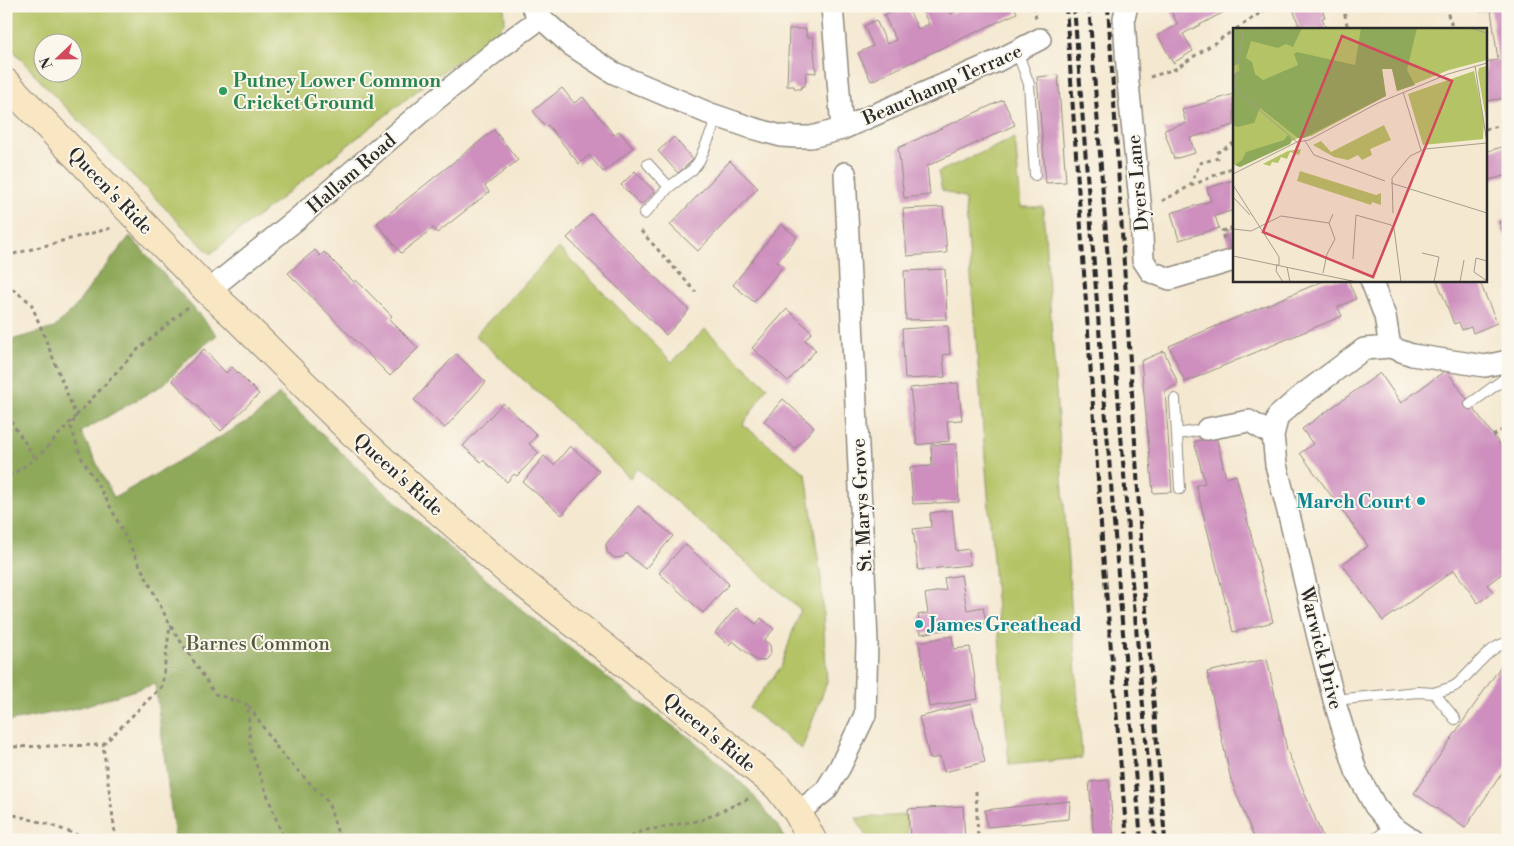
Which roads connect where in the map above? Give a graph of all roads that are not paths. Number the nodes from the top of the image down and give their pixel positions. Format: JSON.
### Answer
{"nodes":[{"id":1,"x":832,"y":6,"type":"edge"},
{"id":2,"x":1127,"y":6,"type":"edge"},
{"id":3,"x":536,"y":12,"type":"edge"},
{"id":4,"x":1040,"y":39,"type":"dead end"},
{"id":5,"x":1017,"y":51,"type":"junction"},
{"id":6,"x":6,"y":83,"type":"edge"},
{"id":7,"x":718,"y":117,"type":"junction"},
{"id":8,"x":842,"y":129,"type":"junction"},
{"id":9,"x":648,"y":164,"type":"dead end"},
{"id":10,"x":845,"y":174,"type":"dead end"},
{"id":11,"x":1035,"y":175,"type":"dead end"},
{"id":12,"x":670,"y":186,"type":"junction"},
{"id":13,"x":644,"y":214,"type":"dead end"},
{"id":14,"x":1233,"y":260,"type":"edge"},
{"id":15,"x":1371,"y":281,"type":"edge"},
{"id":16,"x":208,"y":291,"type":"junction"},
{"id":17,"x":1390,"y":347,"type":"junction"},
{"id":18,"x":1508,"y":361,"type":"edge"},
{"id":19,"x":1508,"y":370,"type":"edge"},
{"id":20,"x":1175,"y":400,"type":"dead end"},
{"id":21,"x":1470,"y":404,"type":"dead end"},
{"id":22,"x":1207,"y":428,"type":"joint"},
{"id":23,"x":1178,"y":434,"type":"junction"},
{"id":24,"x":1273,"y":435,"type":"junction"},
{"id":25,"x":1180,"y":489,"type":"dead end"},
{"id":26,"x":1508,"y":643,"type":"edge"},
{"id":27,"x":1434,"y":692,"type":"junction"},
{"id":28,"x":1334,"y":700,"type":"junction"},
{"id":29,"x":1455,"y":719,"type":"dead end"},
{"id":30,"x":798,"y":813,"type":"junction"},
{"id":31,"x":1392,"y":826,"type":"junction"},
{"id":32,"x":812,"y":840,"type":"edge"},
{"id":33,"x":1374,"y":840,"type":"edge"},
{"id":34,"x":1412,"y":840,"type":"edge"}],
"edges":[{"from":1,"to":8,"type":"street"},
{"from":2,"to":14,"type":"street","name":"Dyers Lane"},
{"from":3,"to":7,"type":"street","name":"Beauchamp Terrace"},
{"from":3,"to":16,"type":"street","name":"Hallam Road"},
{"from":4,"to":5,"type":"street","name":"Beauchamp Terrace"},
{"from":5,"to":8,"type":"street","name":"Beauchamp Terrace"},
{"from":5,"to":11,"type":"lane"},
{"from":6,"to":16,"type":"main road","name":"Queen's Ride"},
{"from":7,"to":8,"type":"street","name":"Beauchamp Terrace"},
{"from":7,"to":12,"type":"lane"},
{"from":9,"to":12,"type":"lane"},
{"from":10,"to":30,"type":"street","name":"St. Marys Grove"},
{"from":12,"to":13,"type":"lane"},
{"from":15,"to":17,"type":"street"},
{"from":16,"to":30,"type":"main road","name":"Queen's Ride"},
{"from":17,"to":18,"type":"street","name":"Warwick Drive"},
{"from":17,"to":24,"type":"street","name":"Warwick Drive"},
{"from":19,"to":21,"type":"lane"},
{"from":20,"to":23,"type":"lane"},
{"from":22,"to":23,"type":"lane"},
{"from":22,"to":24,"type":"street"},
{"from":23,"to":25,"type":"lane"},
{"from":24,"to":28,"type":"street","name":"Warwick Drive"},
{"from":26,"to":27,"type":"lane"},
{"from":27,"to":28,"type":"lane"},
{"from":27,"to":29,"type":"lane"},
{"from":28,"to":31,"type":"street","name":"Warwick Drive"},
{"from":30,"to":32,"type":"main road","name":"Queen's Ride"},
{"from":31,"to":33,"type":"lane"},
{"from":31,"to":34,"type":"street","name":"Warwick Drive"}]}
